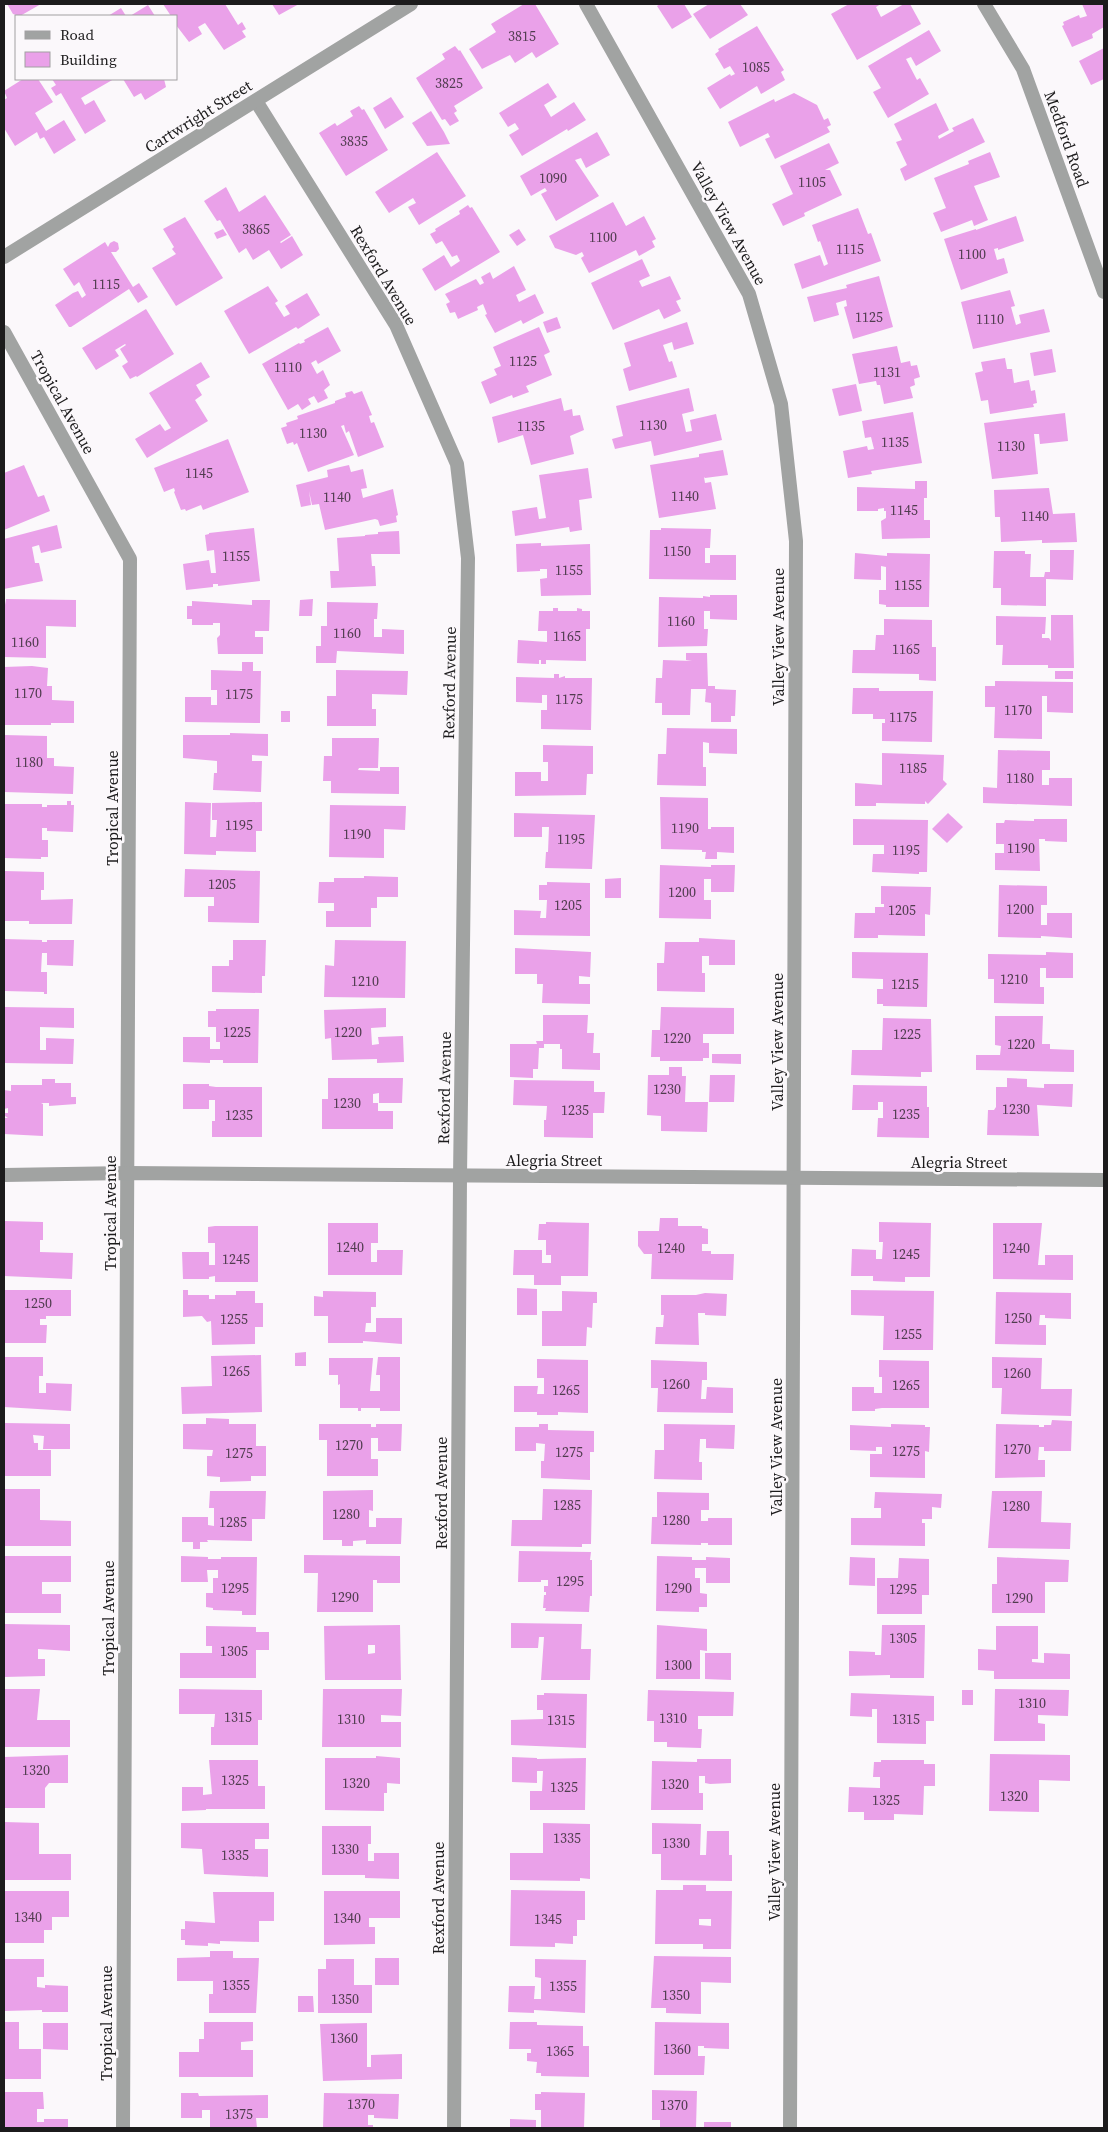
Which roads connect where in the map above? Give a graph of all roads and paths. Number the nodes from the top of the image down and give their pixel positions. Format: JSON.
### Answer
{"nodes":[{"id":1,"x":411,"y":4,"type":"edge"},
{"id":2,"x":586,"y":4,"type":"edge"},
{"id":3,"x":984,"y":4,"type":"edge"},
{"id":4,"x":256,"y":101,"type":"junction"},
{"id":5,"x":4,"y":257,"type":"edge"},
{"id":6,"x":1104,"y":292,"type":"edge"},
{"id":7,"x":4,"y":332,"type":"edge"},
{"id":8,"x":128,"y":1173,"type":"junction"},
{"id":9,"x":4,"y":1175,"type":"edge"},
{"id":10,"x":460,"y":1177,"type":"junction"},
{"id":11,"x":794,"y":1179,"type":"junction"},
{"id":12,"x":1104,"y":1180,"type":"edge"},
{"id":13,"x":123,"y":2128,"type":"edge"},
{"id":14,"x":454,"y":2128,"type":"edge"},
{"id":15,"x":790,"y":2128,"type":"edge"}],
"edges":[{"from":1,"to":4,"type":"street","name":"Cartwright Street"},
{"from":2,"to":11,"type":"street","name":"Valley View Avenue"},
{"from":3,"to":6,"type":"street","name":"Medford Road"},
{"from":4,"to":5,"type":"street","name":"Cartwright Street"},
{"from":4,"to":10,"type":"street","name":"Rexford Avenue"},
{"from":7,"to":8,"type":"street","name":"Tropical Avenue"},
{"from":8,"to":9,"type":"street","name":"Alegria Street"},
{"from":8,"to":10,"type":"street","name":"Alegria Street"},
{"from":8,"to":13,"type":"street","name":"Tropical Avenue"},
{"from":10,"to":11,"type":"street","name":"Alegria Street"},
{"from":10,"to":14,"type":"street","name":"Rexford Avenue"},
{"from":11,"to":12,"type":"street","name":"Alegria Street"},
{"from":11,"to":15,"type":"street","name":"Valley View Avenue"}]}
